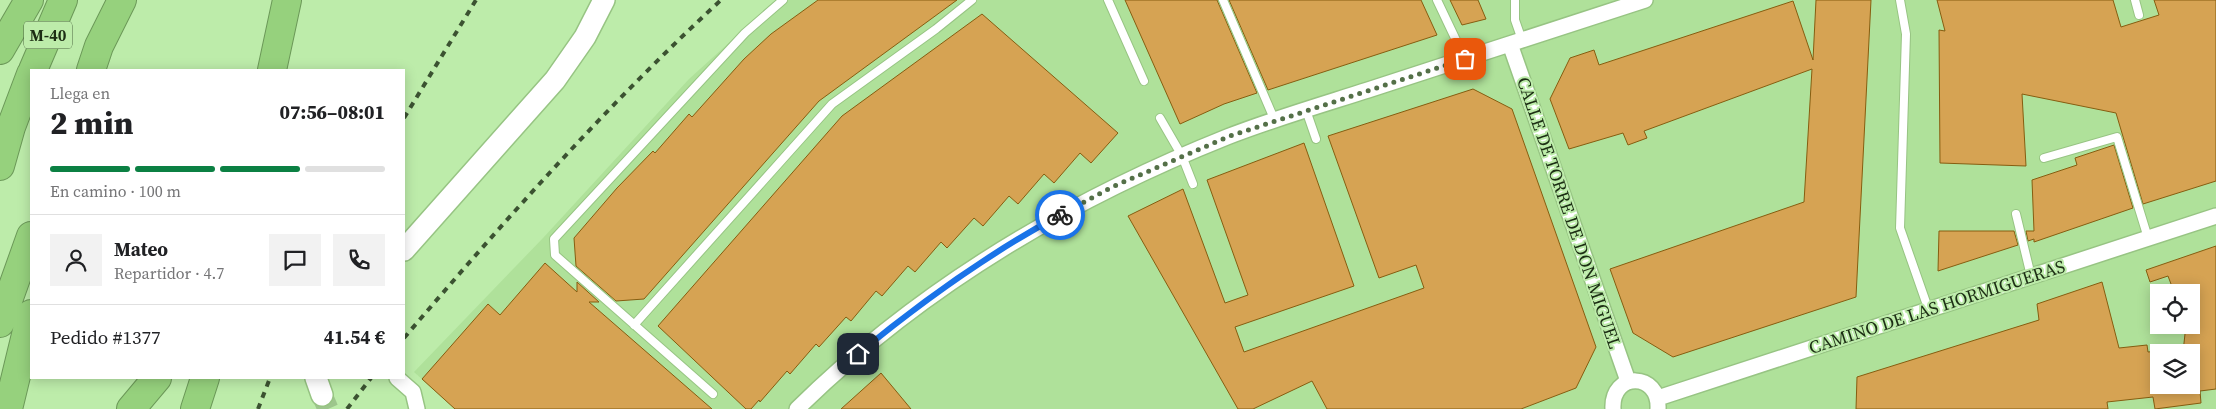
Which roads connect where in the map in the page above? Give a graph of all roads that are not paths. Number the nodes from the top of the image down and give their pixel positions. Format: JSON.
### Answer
{"nodes":[{"id":1,"x":29,"y":0,"type":"edge"},
{"id":2,"x":63,"y":0,"type":"edge"},
{"id":3,"x":122,"y":0,"type":"edge"},
{"id":4,"x":287,"y":0,"type":"edge"},
{"id":5,"x":604,"y":0,"type":"edge"},
{"id":6,"x":783,"y":0,"type":"edge"},
{"id":7,"x":972,"y":0,"type":"edge"},
{"id":8,"x":1108,"y":0,"type":"edge"},
{"id":9,"x":1223,"y":0,"type":"edge"},
{"id":10,"x":1437,"y":0,"type":"edge"},
{"id":11,"x":1515,"y":0,"type":"edge"},
{"id":12,"x":1646,"y":0,"type":"edge"},
{"id":13,"x":1900,"y":0,"type":"edge"},
{"id":14,"x":2135,"y":0,"type":"edge"},
{"id":15,"x":2139,"y":15,"type":"dead end"},
{"id":16,"x":1516,"y":42,"type":"junction"},
{"id":17,"x":0,"y":50,"type":"edge"},
{"id":18,"x":1465,"y":59,"type":"junction"},
{"id":19,"x":95,"y":62,"type":"edge"},
{"id":20,"x":33,"y":69,"type":"edge"},
{"id":21,"x":272,"y":69,"type":"edge"},
{"id":22,"x":30,"y":77,"type":"edge"},
{"id":23,"x":1144,"y":80,"type":"dead end"},
{"id":24,"x":1306,"y":110,"type":"junction"},
{"id":25,"x":1160,"y":118,"type":"dead end"},
{"id":26,"x":1276,"y":121,"type":"junction"},
{"id":27,"x":1316,"y":139,"type":"dead end"},
{"id":28,"x":1182,"y":156,"type":"junction"},
{"id":29,"x":2044,"y":158,"type":"dead end"},
{"id":30,"x":0,"y":166,"type":"edge"},
{"id":31,"x":1193,"y":184,"type":"dead end"},
{"id":32,"x":2016,"y":214,"type":"dead end"},
{"id":33,"x":2216,"y":216,"type":"edge"},
{"id":34,"x":2148,"y":238,"type":"junction"},
{"id":35,"x":30,"y":239,"type":"edge"},
{"id":36,"x":405,"y":249,"type":"edge"},
{"id":37,"x":2031,"y":276,"type":"junction"},
{"id":38,"x":1928,"y":308,"type":"junction"},
{"id":39,"x":30,"y":318,"type":"edge"},
{"id":40,"x":0,"y":323,"type":"edge"},
{"id":41,"x":634,"y":325,"type":"junction"},
{"id":42,"x":156,"y":379,"type":"edge"},
{"id":43,"x":205,"y":379,"type":"edge"},
{"id":44,"x":398,"y":379,"type":"edge"},
{"id":45,"x":1628,"y":381,"type":"junction"},
{"id":46,"x":713,"y":394,"type":"dead end"},
{"id":47,"x":1658,"y":403,"type":"edge"},
{"id":48,"x":8,"y":409,"type":"edge"},
{"id":49,"x":131,"y":409,"type":"edge"},
{"id":50,"x":195,"y":409,"type":"edge"},
{"id":51,"x":417,"y":409,"type":"edge"},
{"id":52,"x":797,"y":409,"type":"edge"},
{"id":53,"x":1614,"y":409,"type":"edge"}],
"edges":[{"from":1,"to":17,"type":"highway"},
{"from":2,"to":20,"type":"highway","number":"M-40"},
{"from":3,"to":19,"type":"highway"},
{"from":4,"to":21,"type":"highway"},
{"from":5,"to":36,"type":"street"},
{"from":6,"to":41,"type":"lane"},
{"from":7,"to":41,"type":"lane"},
{"from":8,"to":23,"type":"lane"},
{"from":9,"to":26,"type":"lane"},
{"from":10,"to":18,"type":"lane"},
{"from":11,"to":16,"type":"lane"},
{"from":12,"to":16,"type":"street"},
{"from":13,"to":38,"type":"lane"},
{"from":14,"to":15,"type":"lane"},
{"from":16,"to":18,"type":"street"},
{"from":16,"to":45,"type":"street","name":"CALLE DE TORRE DE DON MIGUEL"},
{"from":18,"to":24,"type":"street"},
{"from":22,"to":30,"type":"highway","number":"M-40"},
{"from":24,"to":26,"type":"street"},
{"from":24,"to":27,"type":"lane"},
{"from":25,"to":28,"type":"lane"},
{"from":26,"to":28,"type":"street"},
{"from":28,"to":31,"type":"lane"},
{"from":28,"to":52,"type":"street"},
{"from":29,"to":34,"type":"lane"},
{"from":32,"to":37,"type":"lane"},
{"from":33,"to":34,"type":"street","name":"CAMINO DE LAS HORMIGUERAS"},
{"from":34,"to":37,"type":"street","name":"CAMINO DE LAS HORMIGUERAS"},
{"from":35,"to":40,"type":"highway"},
{"from":37,"to":38,"type":"street","name":"CAMINO DE LAS HORMIGUERAS"},
{"from":38,"to":47,"type":"street","name":"CAMINO DE LAS HORMIGUERAS"},
{"from":39,"to":48,"type":"highway"},
{"from":41,"to":46,"type":"lane"},
{"from":42,"to":49,"type":"highway"},
{"from":43,"to":50,"type":"highway"},
{"from":44,"to":51,"type":"street"},
{"from":45,"to":47,"type":"street"},
{"from":45,"to":53,"type":"street"}]}
